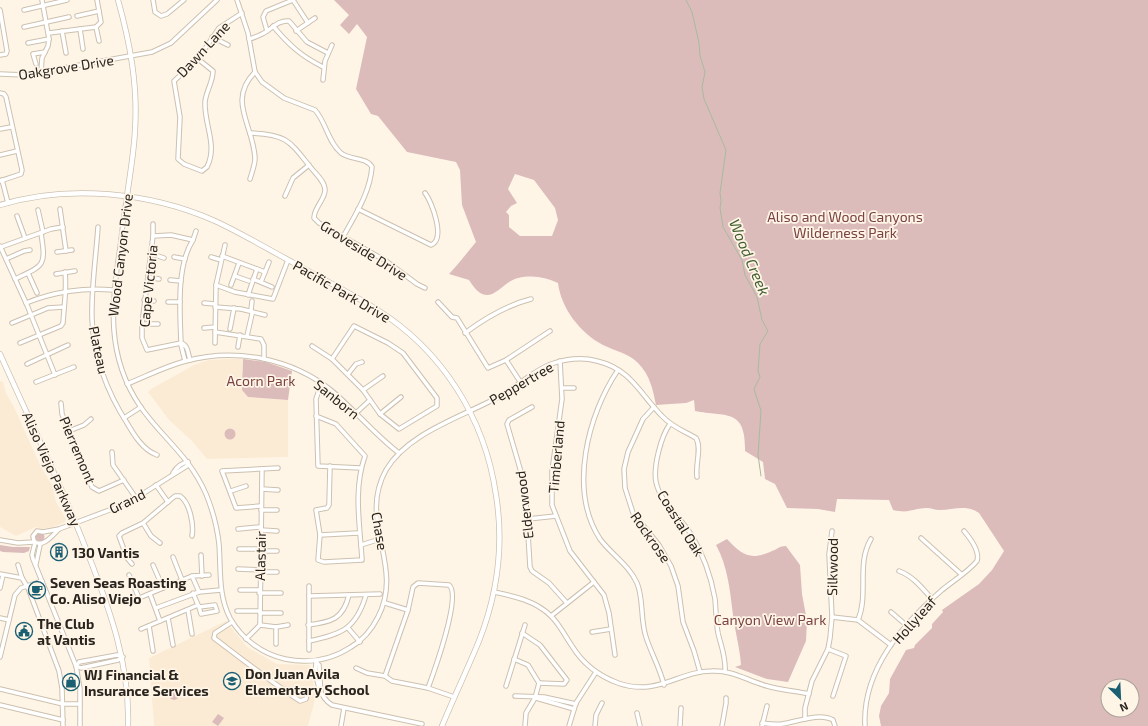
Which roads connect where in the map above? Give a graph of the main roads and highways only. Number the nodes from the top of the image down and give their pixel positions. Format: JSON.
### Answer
{"nodes":[{"id":1,"x":118,"y":0,"type":"edge"},
{"id":2,"x":127,"y":196,"type":"junction"},
{"id":3,"x":0,"y":205,"type":"edge"},
{"id":4,"x":0,"y":354,"type":"edge"},
{"id":5,"x":128,"y":726,"type":"edge"},
{"id":6,"x":442,"y":726,"type":"edge"}],
"edges":[{"from":1,"to":2,"type":"main road","name":"Wood Canyon Drive"},
{"from":2,"to":3,"type":"main road","name":"Pacific Park Drive"},
{"from":2,"to":6,"type":"main road","name":"Pacific Park Drive"},
{"from":4,"to":5,"type":"main road","name":"Aliso Viejo Parkway"}]}
